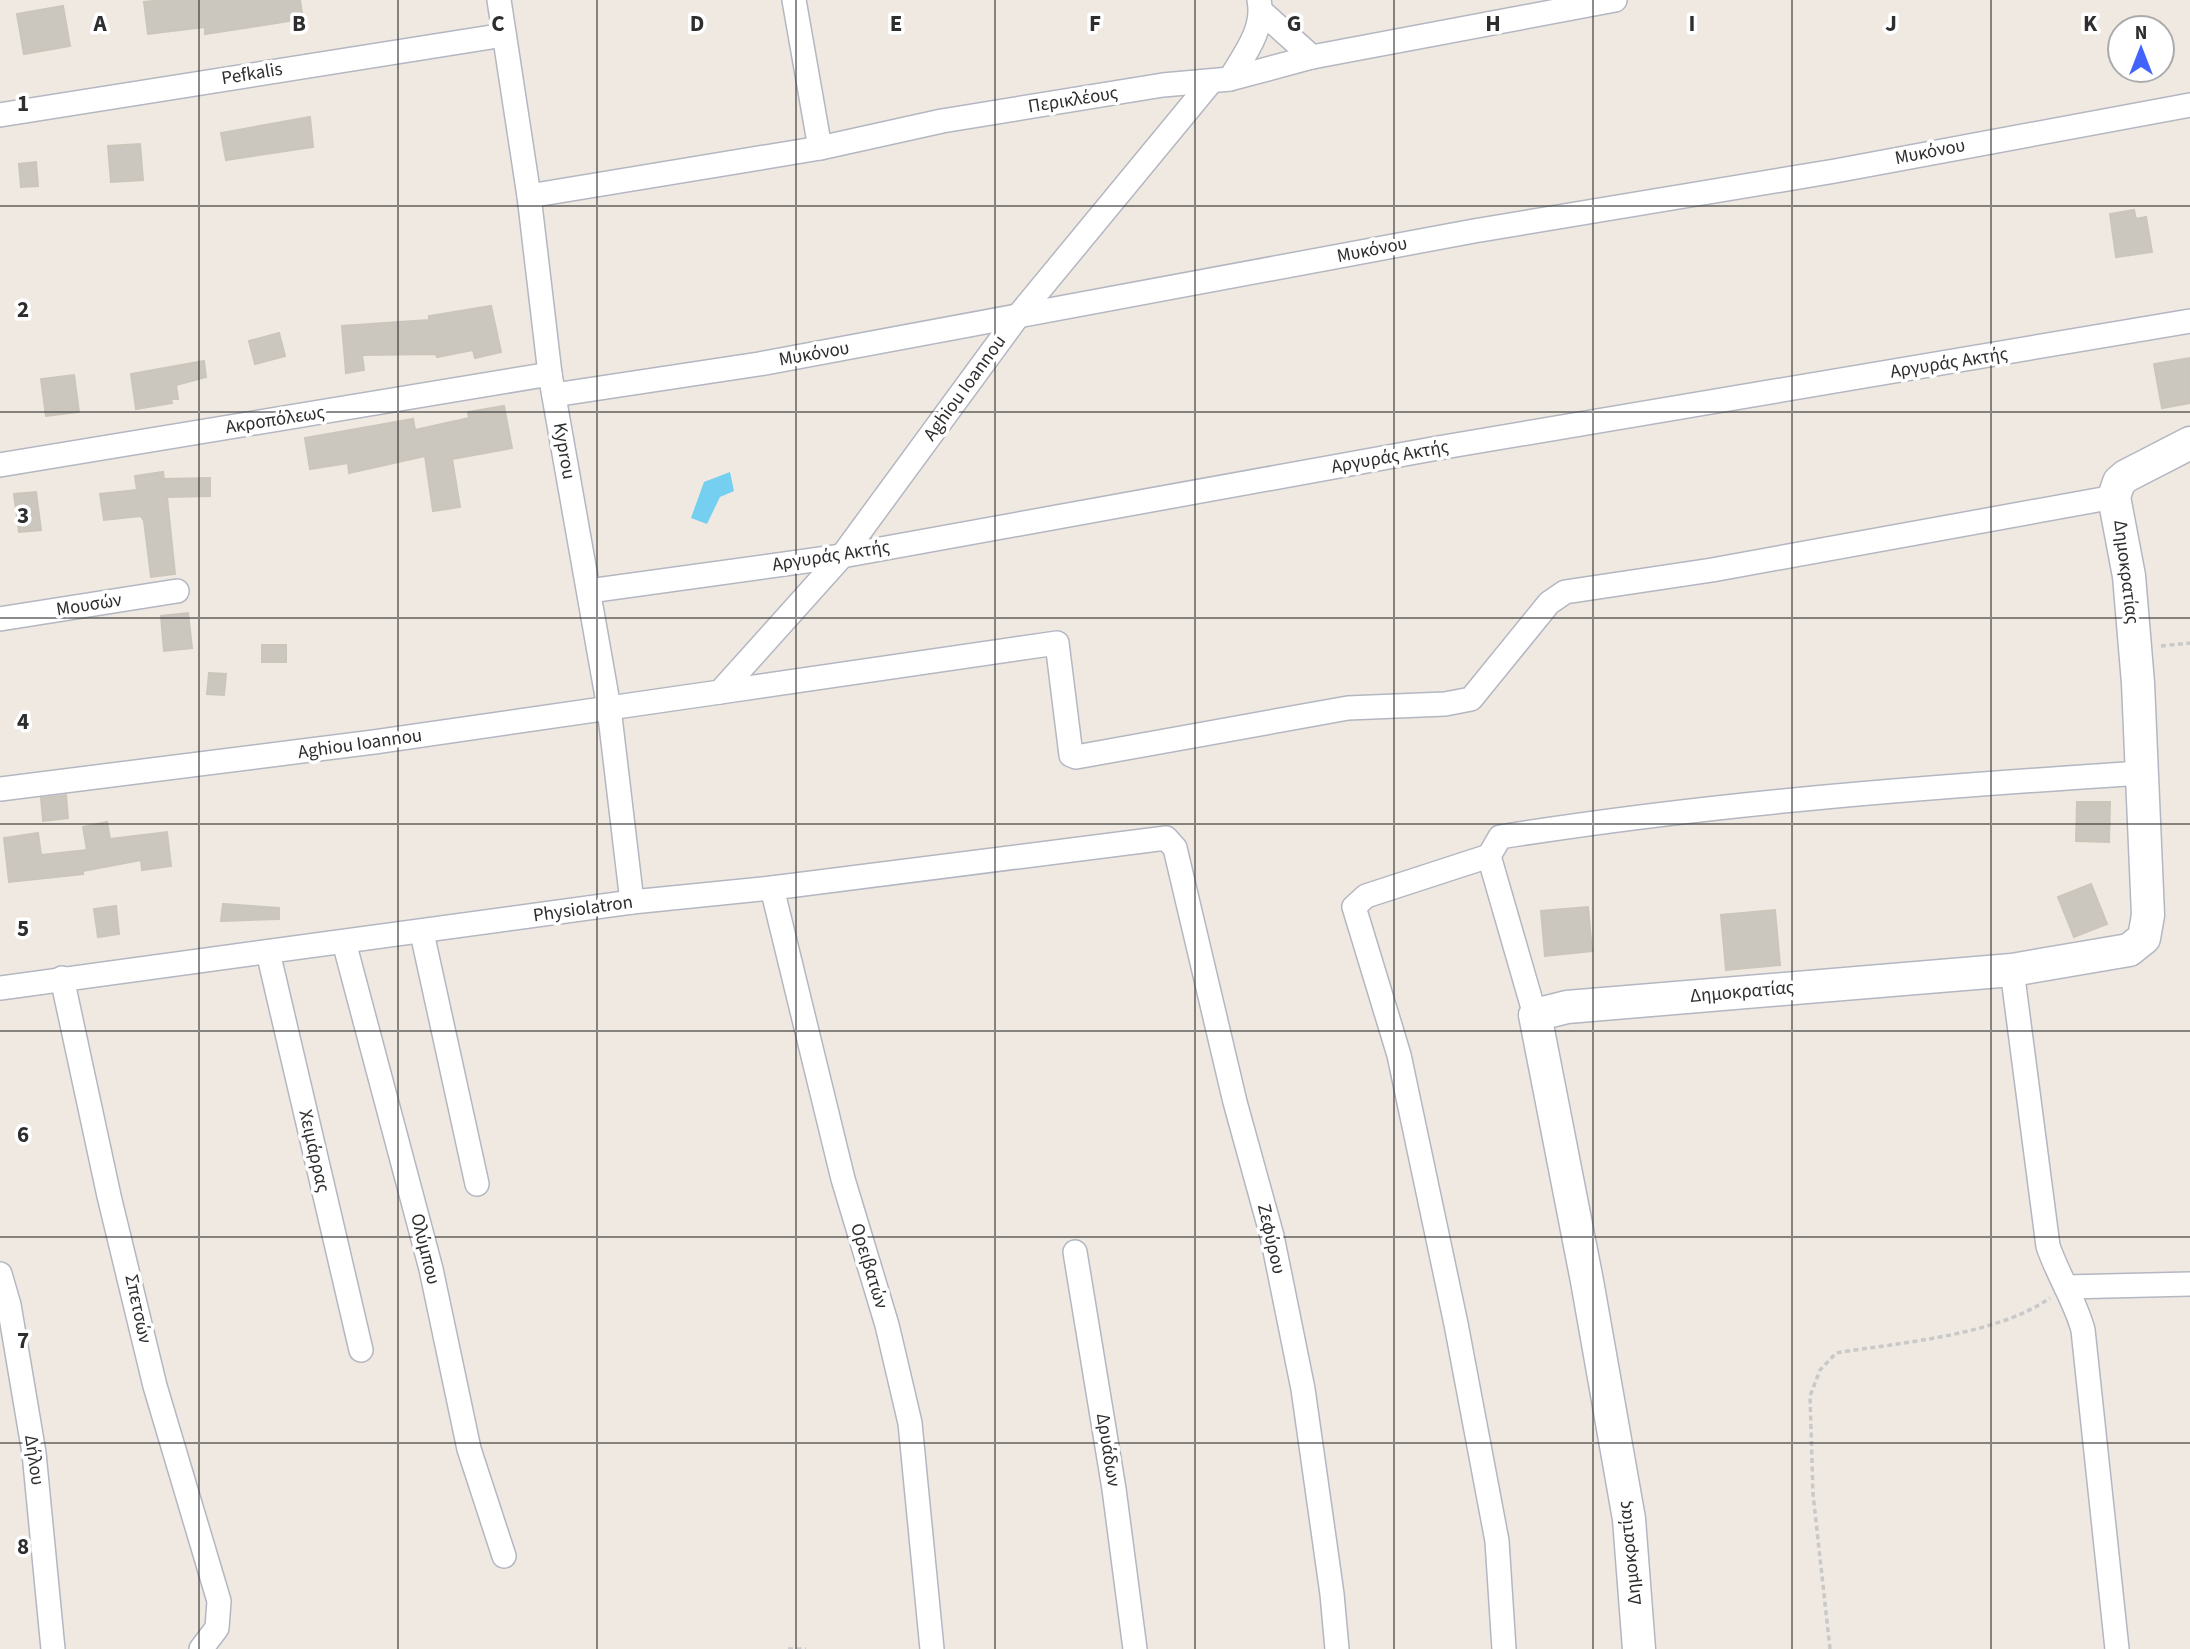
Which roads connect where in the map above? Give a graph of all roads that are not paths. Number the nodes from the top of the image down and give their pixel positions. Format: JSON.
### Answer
{"nodes":[{"id":1,"x":499,"y":0,"type":"edge"},
{"id":2,"x":794,"y":0,"type":"edge"},
{"id":3,"x":1615,"y":0,"type":"edge"},
{"id":4,"x":1261,"y":6,"type":"edge"},
{"id":5,"x":504,"y":35,"type":"junction"},
{"id":6,"x":1312,"y":57,"type":"junction"},
{"id":7,"x":1220,"y":81,"type":"junction"},
{"id":8,"x":2190,"y":105,"type":"edge"},
{"id":9,"x":0,"y":115,"type":"edge"},
{"id":10,"x":820,"y":148,"type":"junction"},
{"id":11,"x":529,"y":196,"type":"junction"},
{"id":12,"x":1018,"y":316,"type":"junction"},
{"id":13,"x":2190,"y":321,"type":"edge"},
{"id":14,"x":552,"y":385,"type":"junction"},
{"id":15,"x":2190,"y":443,"type":"edge"},
{"id":16,"x":0,"y":465,"type":"edge"},
{"id":17,"x":2114,"y":497,"type":"junction"},
{"id":18,"x":842,"y":556,"type":"junction"},
{"id":19,"x":177,"y":591,"type":"dead end"},
{"id":20,"x":589,"y":591,"type":"junction"},
{"id":21,"x":0,"y":619,"type":"edge"},
{"id":22,"x":720,"y":692,"type":"junction"},
{"id":23,"x":609,"y":708,"type":"junction"},
{"id":24,"x":2141,"y":772,"type":"junction"},
{"id":25,"x":0,"y":789,"type":"edge"},
{"id":26,"x":1166,"y":838,"type":"joint"},
{"id":27,"x":1489,"y":856,"type":"junction"},
{"id":28,"x":772,"y":888,"type":"junction"},
{"id":29,"x":632,"y":902,"type":"junction"},
{"id":30,"x":422,"y":933,"type":"junction"},
{"id":31,"x":344,"y":942,"type":"junction"},
{"id":32,"x":268,"y":952,"type":"junction"},
{"id":33,"x":2011,"y":970,"type":"junction"},
{"id":34,"x":62,"y":978,"type":"junction"},
{"id":35,"x":0,"y":988,"type":"edge"},
{"id":36,"x":1535,"y":1015,"type":"junction"},
{"id":37,"x":477,"y":1184,"type":"dead end"},
{"id":38,"x":1075,"y":1252,"type":"dead end"},
{"id":39,"x":0,"y":1274,"type":"edge"},
{"id":40,"x":2190,"y":1284,"type":"edge"},
{"id":41,"x":2066,"y":1287,"type":"junction"},
{"id":42,"x":361,"y":1350,"type":"dead end"},
{"id":43,"x":504,"y":1556,"type":"dead end"},
{"id":44,"x":206,"y":1642,"type":"edge"},
{"id":45,"x":53,"y":1649,"type":"edge"},
{"id":46,"x":932,"y":1649,"type":"edge"},
{"id":47,"x":1135,"y":1649,"type":"edge"},
{"id":48,"x":1336,"y":1649,"type":"edge"},
{"id":49,"x":1504,"y":1649,"type":"edge"},
{"id":50,"x":1639,"y":1649,"type":"edge"},
{"id":51,"x":2117,"y":1649,"type":"edge"}],
"edges":[{"from":1,"to":5,"type":"street","name":"Kyprou"},
{"from":2,"to":10,"type":"street"},
{"from":3,"to":6,"type":"street","name":"Περικλέους"},
{"from":4,"to":6,"type":"street"},
{"from":4,"to":7,"type":"street","name":"Aghiou Ioannou"},
{"from":5,"to":9,"type":"street","name":"Pefkalis"},
{"from":5,"to":11,"type":"street","name":"Kyprou"},
{"from":6,"to":7,"type":"street","name":"Περικλέους"},
{"from":7,"to":10,"type":"street","name":"Περικλέους"},
{"from":7,"to":12,"type":"street","name":"Aghiou Ioannou"},
{"from":8,"to":12,"type":"street","name":"Μυκόνου"},
{"from":10,"to":11,"type":"street","name":"Περικλέους"},
{"from":11,"to":14,"type":"street","name":"Kyprou"},
{"from":12,"to":14,"type":"street","name":"Μυκόνου"},
{"from":12,"to":18,"type":"street","name":"Aghiou Ioannou"},
{"from":13,"to":18,"type":"street","name":"Αργυράς Ακτής"},
{"from":14,"to":16,"type":"street","name":"Ακροπόλεως"},
{"from":14,"to":20,"type":"street","name":"Kyprou"},
{"from":15,"to":17,"type":"street"},
{"from":17,"to":22,"type":"street","name":"Aghiou Ioannou"},
{"from":17,"to":24,"type":"street","name":"Δημοκρατίας"},
{"from":18,"to":20,"type":"street","name":"Αργυράς Ακτής"},
{"from":18,"to":22,"type":"street","name":"Aghiou Ioannou"},
{"from":19,"to":21,"type":"street","name":"Μουσών"},
{"from":20,"to":23,"type":"street","name":"Kyprou"},
{"from":22,"to":23,"type":"street","name":"Aghiou Ioannou"},
{"from":23,"to":25,"type":"street","name":"Aghiou Ioannou"},
{"from":23,"to":29,"type":"street","name":"Kyprou"},
{"from":24,"to":27,"type":"street"},
{"from":24,"to":33,"type":"street","name":"Δημοκρατίας"},
{"from":26,"to":28,"type":"street","name":"Physiolatron"},
{"from":26,"to":48,"type":"street","name":"Ζεφύρου"},
{"from":27,"to":36,"type":"street"},
{"from":27,"to":49,"type":"street"},
{"from":28,"to":29,"type":"street","name":"Physiolatron"},
{"from":28,"to":46,"type":"street","name":"Ορειβατών"},
{"from":29,"to":30,"type":"street","name":"Physiolatron"},
{"from":30,"to":31,"type":"street","name":"Physiolatron"},
{"from":30,"to":37,"type":"street"},
{"from":31,"to":32,"type":"street","name":"Physiolatron"},
{"from":31,"to":43,"type":"street","name":"Ολύμπου"},
{"from":32,"to":34,"type":"street","name":"Physiolatron"},
{"from":32,"to":42,"type":"street","name":"Χειμάρρας"},
{"from":33,"to":36,"type":"street","name":"Δημοκρατίας"},
{"from":33,"to":41,"type":"street"},
{"from":34,"to":35,"type":"street","name":"Physiolatron"},
{"from":34,"to":44,"type":"street","name":"Σπετσών"},
{"from":36,"to":50,"type":"street","name":"Δημοκρατίας"},
{"from":38,"to":47,"type":"street","name":"Δρυάδων"},
{"from":39,"to":45,"type":"street","name":"Δήλου"},
{"from":40,"to":41,"type":"street"},
{"from":41,"to":51,"type":"street"}]}
